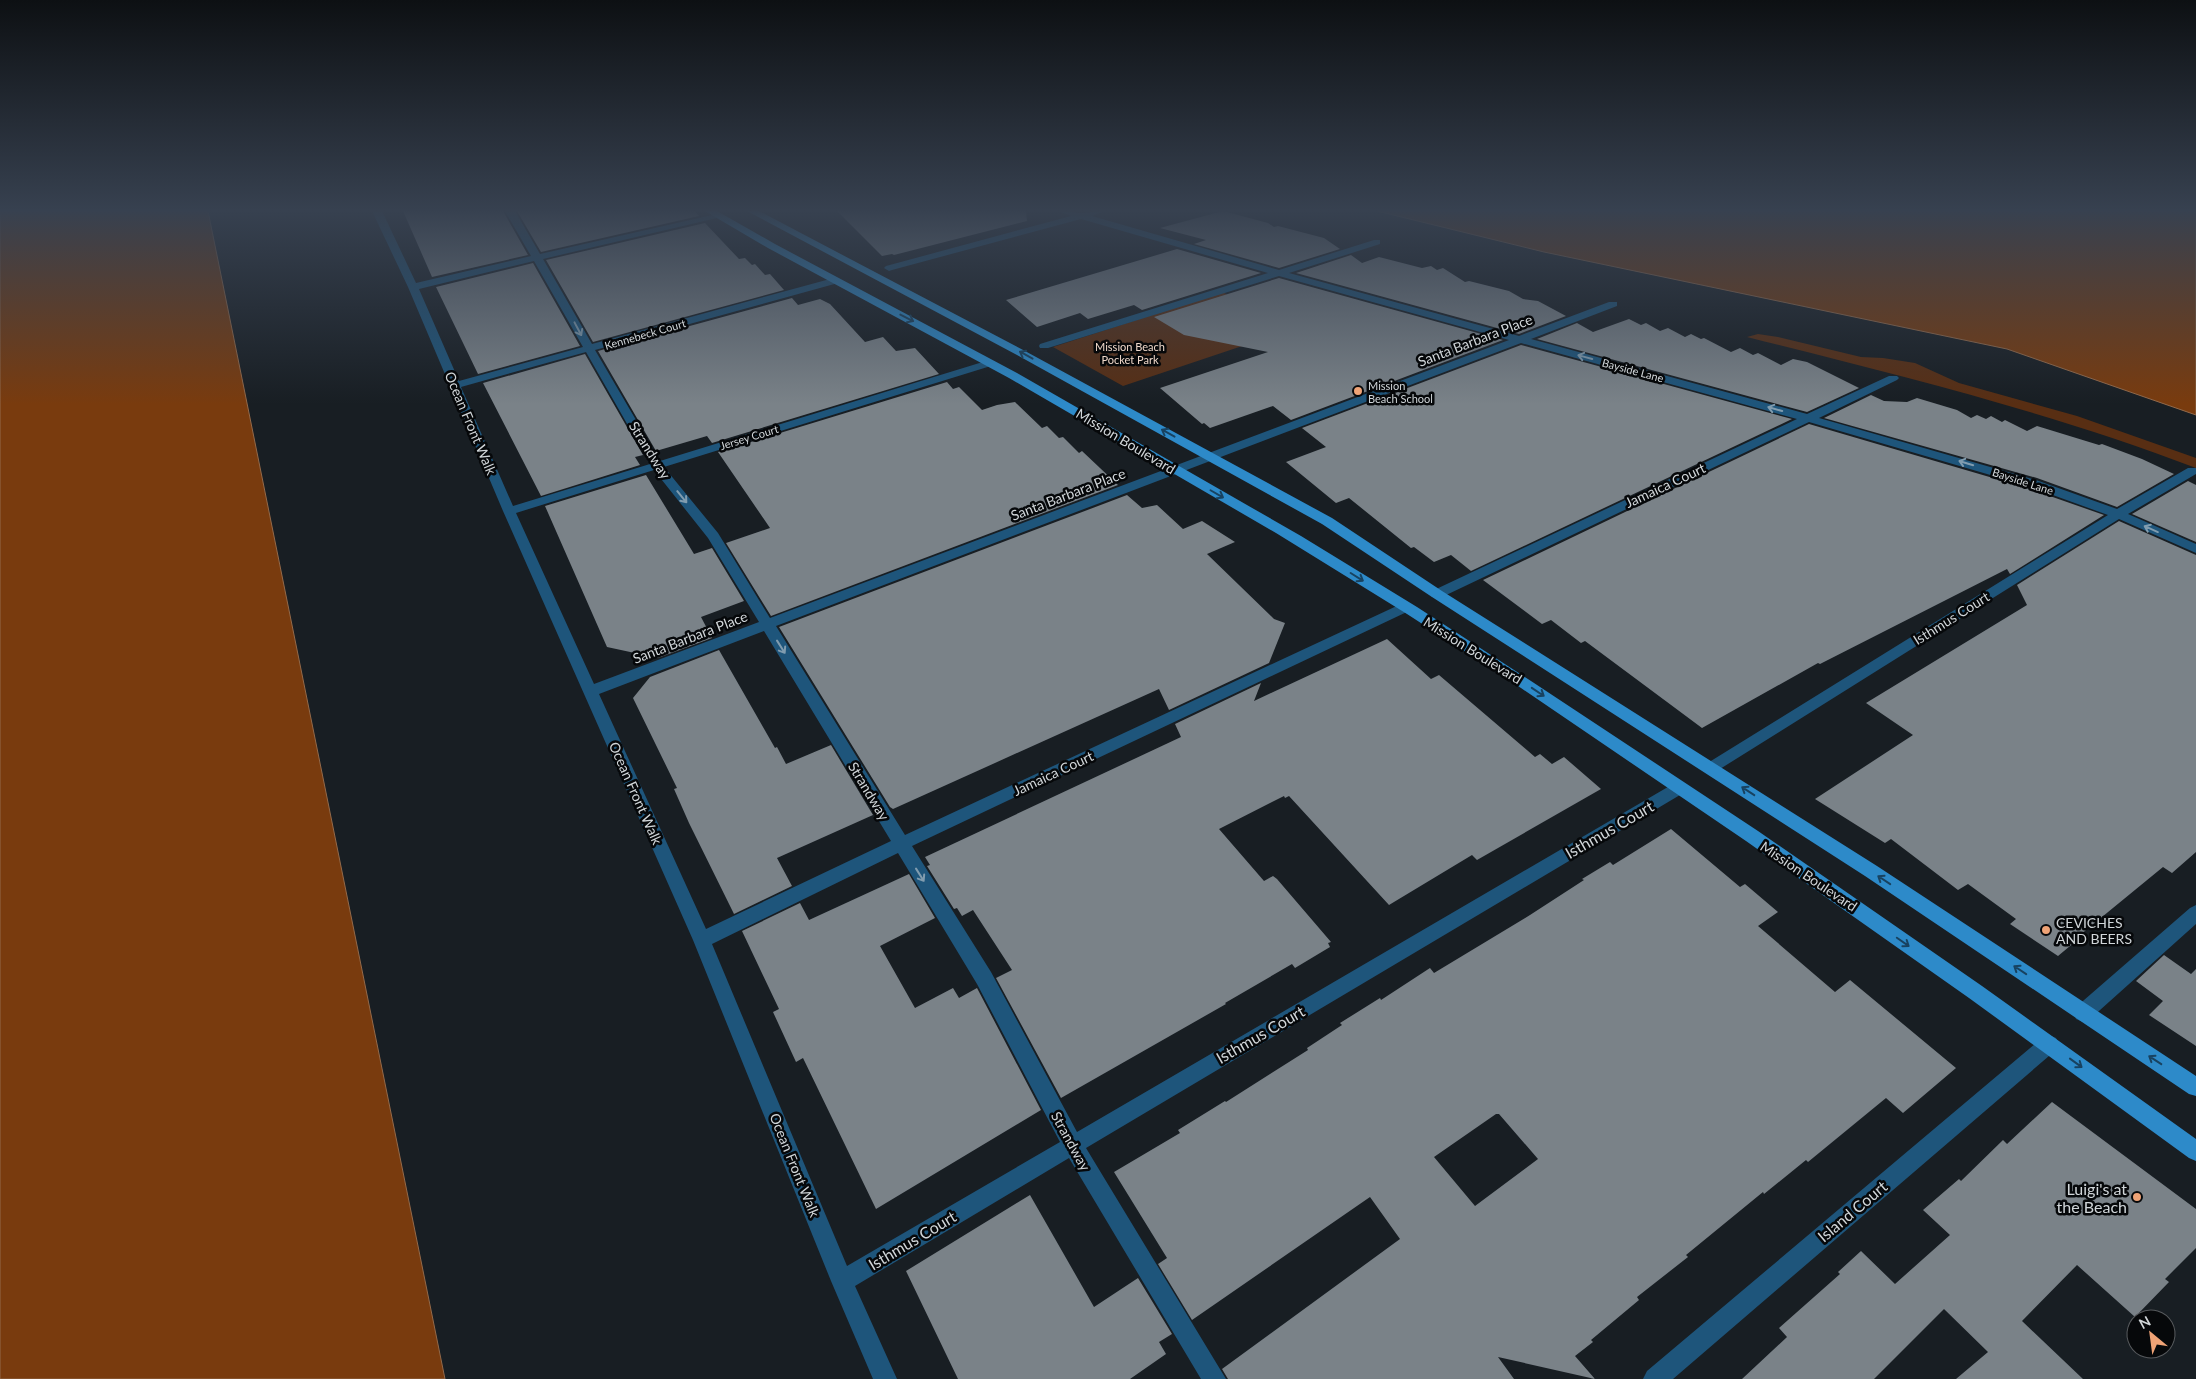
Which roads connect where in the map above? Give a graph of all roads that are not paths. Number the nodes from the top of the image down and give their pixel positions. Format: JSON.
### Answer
{"nodes":[{"id":1,"x":407,"y":275,"type":"edge"},
{"id":2,"x":462,"y":275,"type":"edge"},
{"id":3,"x":547,"y":275,"type":"edge"},
{"id":4,"x":824,"y":275,"type":"edge"},
{"id":5,"x":876,"y":275,"type":"edge"},
{"id":6,"x":1270,"y":275,"type":"edge"},
{"id":7,"x":1287,"y":275,"type":"edge"},
{"id":8,"x":834,"y":281,"type":"junction"},
{"id":9,"x":413,"y":287,"type":"junction"},
{"id":10,"x":1613,"y":304,"type":"dead end"},
{"id":11,"x":1521,"y":339,"type":"junction"},
{"id":12,"x":1044,"y":346,"type":"dead end"},
{"id":13,"x":589,"y":349,"type":"junction"},
{"id":14,"x":990,"y":363,"type":"junction"},
{"id":15,"x":1893,"y":378,"type":"dead end"},
{"id":16,"x":455,"y":384,"type":"junction"},
{"id":17,"x":1806,"y":418,"type":"junction"},
{"id":18,"x":1211,"y":456,"type":"junction"},
{"id":19,"x":657,"y":466,"type":"junction"},
{"id":20,"x":1174,"y":470,"type":"junction"},
{"id":21,"x":2192,"y":471,"type":"dead end"},
{"id":22,"x":509,"y":511,"type":"junction"},
{"id":23,"x":2118,"y":514,"type":"junction"},
{"id":24,"x":2196,"y":548,"type":"edge"},
{"id":25,"x":1437,"y":594,"type":"junction"},
{"id":26,"x":1406,"y":607,"type":"junction"},
{"id":27,"x":767,"y":624,"type":"junction"},
{"id":28,"x":591,"y":691,"type":"junction"},
{"id":29,"x":1712,"y":768,"type":"junction"},
{"id":30,"x":1679,"y":788,"type":"junction"},
{"id":31,"x":901,"y":844,"type":"junction"},
{"id":32,"x":2196,"y":913,"type":"edge"},
{"id":33,"x":702,"y":940,"type":"junction"},
{"id":34,"x":2082,"y":1013,"type":"junction"},
{"id":35,"x":2049,"y":1044,"type":"junction"},
{"id":36,"x":2196,"y":1087,"type":"edge"},
{"id":37,"x":1072,"y":1144,"type":"junction"},
{"id":38,"x":2196,"y":1151,"type":"edge"},
{"id":39,"x":842,"y":1281,"type":"junction"},
{"id":40,"x":885,"y":1379,"type":"edge"},
{"id":41,"x":1214,"y":1379,"type":"edge"},
{"id":42,"x":1655,"y":1379,"type":"edge"}],
"edges":[{"from":1,"to":9,"type":"street","name":"Ocean Front Walk"},
{"from":2,"to":9,"type":"street"},
{"from":3,"to":13,"type":"street","name":"Strandway","one_way":true},
{"from":4,"to":8,"type":"main road","name":"Mission Boulevard"},
{"from":18,"to":5,"type":"main road","name":"Mission Boulevard","one_way":true},
{"from":6,"to":12,"type":"street"},
{"from":7,"to":11,"type":"street","name":"Bayside Lane"},
{"from":8,"to":13,"type":"street","name":"Kennebeck Court"},
{"from":8,"to":14,"type":"main road","name":"Mission Boulevard","one_way":true},
{"from":9,"to":16,"type":"street","name":"Ocean Front Walk"},
{"from":10,"to":11,"type":"street","name":"Santa Barbara Place"},
{"from":17,"to":11,"type":"street","name":"Bayside Lane","one_way":true},
{"from":11,"to":18,"type":"street","name":"Santa Barbara Place"},
{"from":13,"to":16,"type":"street","name":"Kennebeck Court"},
{"from":13,"to":19,"type":"street","name":"Strandway"},
{"from":14,"to":19,"type":"street","name":"Jersey Court"},
{"from":14,"to":20,"type":"main road","name":"Mission Boulevard"},
{"from":15,"to":17,"type":"street","name":"Jamaica Court"},
{"from":16,"to":22,"type":"street","name":"Ocean Front Walk"},
{"from":23,"to":17,"type":"street","name":"Bayside Lane","one_way":true},
{"from":17,"to":25,"type":"street","name":"Jamaica Court"},
{"from":18,"to":20,"type":"street","name":"Santa Barbara Place"},
{"from":18,"to":25,"type":"main road","name":"Mission Boulevard"},
{"from":19,"to":22,"type":"street","name":"Jersey Court"},
{"from":19,"to":27,"type":"street","name":"Strandway","one_way":true},
{"from":20,"to":26,"type":"main road","name":"Mission Boulevard","one_way":true},
{"from":20,"to":27,"type":"street","name":"Santa Barbara Place"},
{"from":21,"to":23,"type":"street","name":"Isthmus Court"},
{"from":22,"to":28,"type":"street","name":"Ocean Front Walk"},
{"from":24,"to":23,"type":"street","name":"Bayside Lane","one_way":true},
{"from":23,"to":29,"type":"street","name":"Isthmus Court"},
{"from":25,"to":29,"type":"main road","name":"Mission Boulevard"},
{"from":26,"to":30,"type":"main road","name":"Mission Boulevard","one_way":true},
{"from":26,"to":31,"type":"street","name":"Jamaica Court"},
{"from":27,"to":28,"type":"street","name":"Santa Barbara Place"},
{"from":27,"to":31,"type":"street","name":"Strandway","one_way":true},
{"from":28,"to":33,"type":"street","name":"Ocean Front Walk"},
{"from":34,"to":29,"type":"main road","name":"Mission Boulevard","one_way":true},
{"from":30,"to":35,"type":"main road","name":"Mission Boulevard","one_way":true},
{"from":30,"to":37,"type":"street","name":"Isthmus Court"},
{"from":31,"to":33,"type":"street","name":"Jamaica Court"},
{"from":31,"to":37,"type":"street","name":"Strandway","one_way":true},
{"from":32,"to":34,"type":"street"},
{"from":33,"to":39,"type":"street","name":"Ocean Front Walk"},
{"from":36,"to":34,"type":"main road","name":"Mission Boulevard","one_way":true},
{"from":35,"to":38,"type":"main road","name":"Mission Boulevard","one_way":true},
{"from":35,"to":42,"type":"street","name":"Island Court"},
{"from":37,"to":39,"type":"street","name":"Isthmus Court"},
{"from":37,"to":41,"type":"street","name":"Strandway"},
{"from":39,"to":40,"type":"street","name":"Ocean Front Walk"}]}
